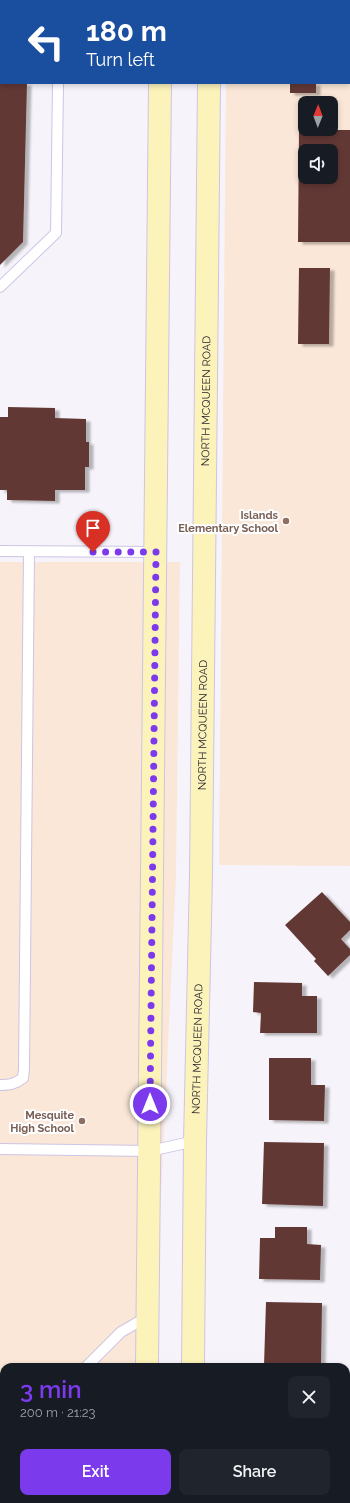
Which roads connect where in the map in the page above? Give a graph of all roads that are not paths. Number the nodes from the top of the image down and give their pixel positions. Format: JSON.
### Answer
{"nodes":[{"id":1,"x":58,"y":84,"type":"edge"},
{"id":2,"x":160,"y":84,"type":"edge"},
{"id":3,"x":209,"y":84,"type":"edge"},
{"id":4,"x":0,"y":287,"type":"edge"},
{"id":5,"x":0,"y":551,"type":"edge"},
{"id":6,"x":29,"y":552,"type":"junction"},
{"id":7,"x":156,"y":552,"type":"junction"},
{"id":8,"x":0,"y":1085,"type":"edge"},
{"id":9,"x":195,"y":1141,"type":"junction"},
{"id":10,"x":0,"y":1149,"type":"edge"},
{"id":11,"x":150,"y":1151,"type":"junction"},
{"id":12,"x":147,"y":1317,"type":"junction"},
{"id":13,"x":90,"y":1363,"type":"edge"},
{"id":14,"x":147,"y":1363,"type":"edge"},
{"id":15,"x":193,"y":1363,"type":"edge"}],
"edges":[{"from":1,"to":4,"type":"lane"},
{"from":2,"to":7,"type":"main road"},
{"from":3,"to":9,"type":"main road","name":"NORTH MCQUEEN ROAD"},
{"from":5,"to":6,"type":"lane"},
{"from":6,"to":7,"type":"lane"},
{"from":6,"to":8,"type":"lane"},
{"from":7,"to":11,"type":"main road"},
{"from":9,"to":11,"type":"lane"},
{"from":9,"to":15,"type":"main road","name":"NORTH MCQUEEN ROAD"},
{"from":10,"to":11,"type":"lane"},
{"from":11,"to":12,"type":"main road"},
{"from":12,"to":13,"type":"lane"},
{"from":12,"to":14,"type":"main road"}]}
